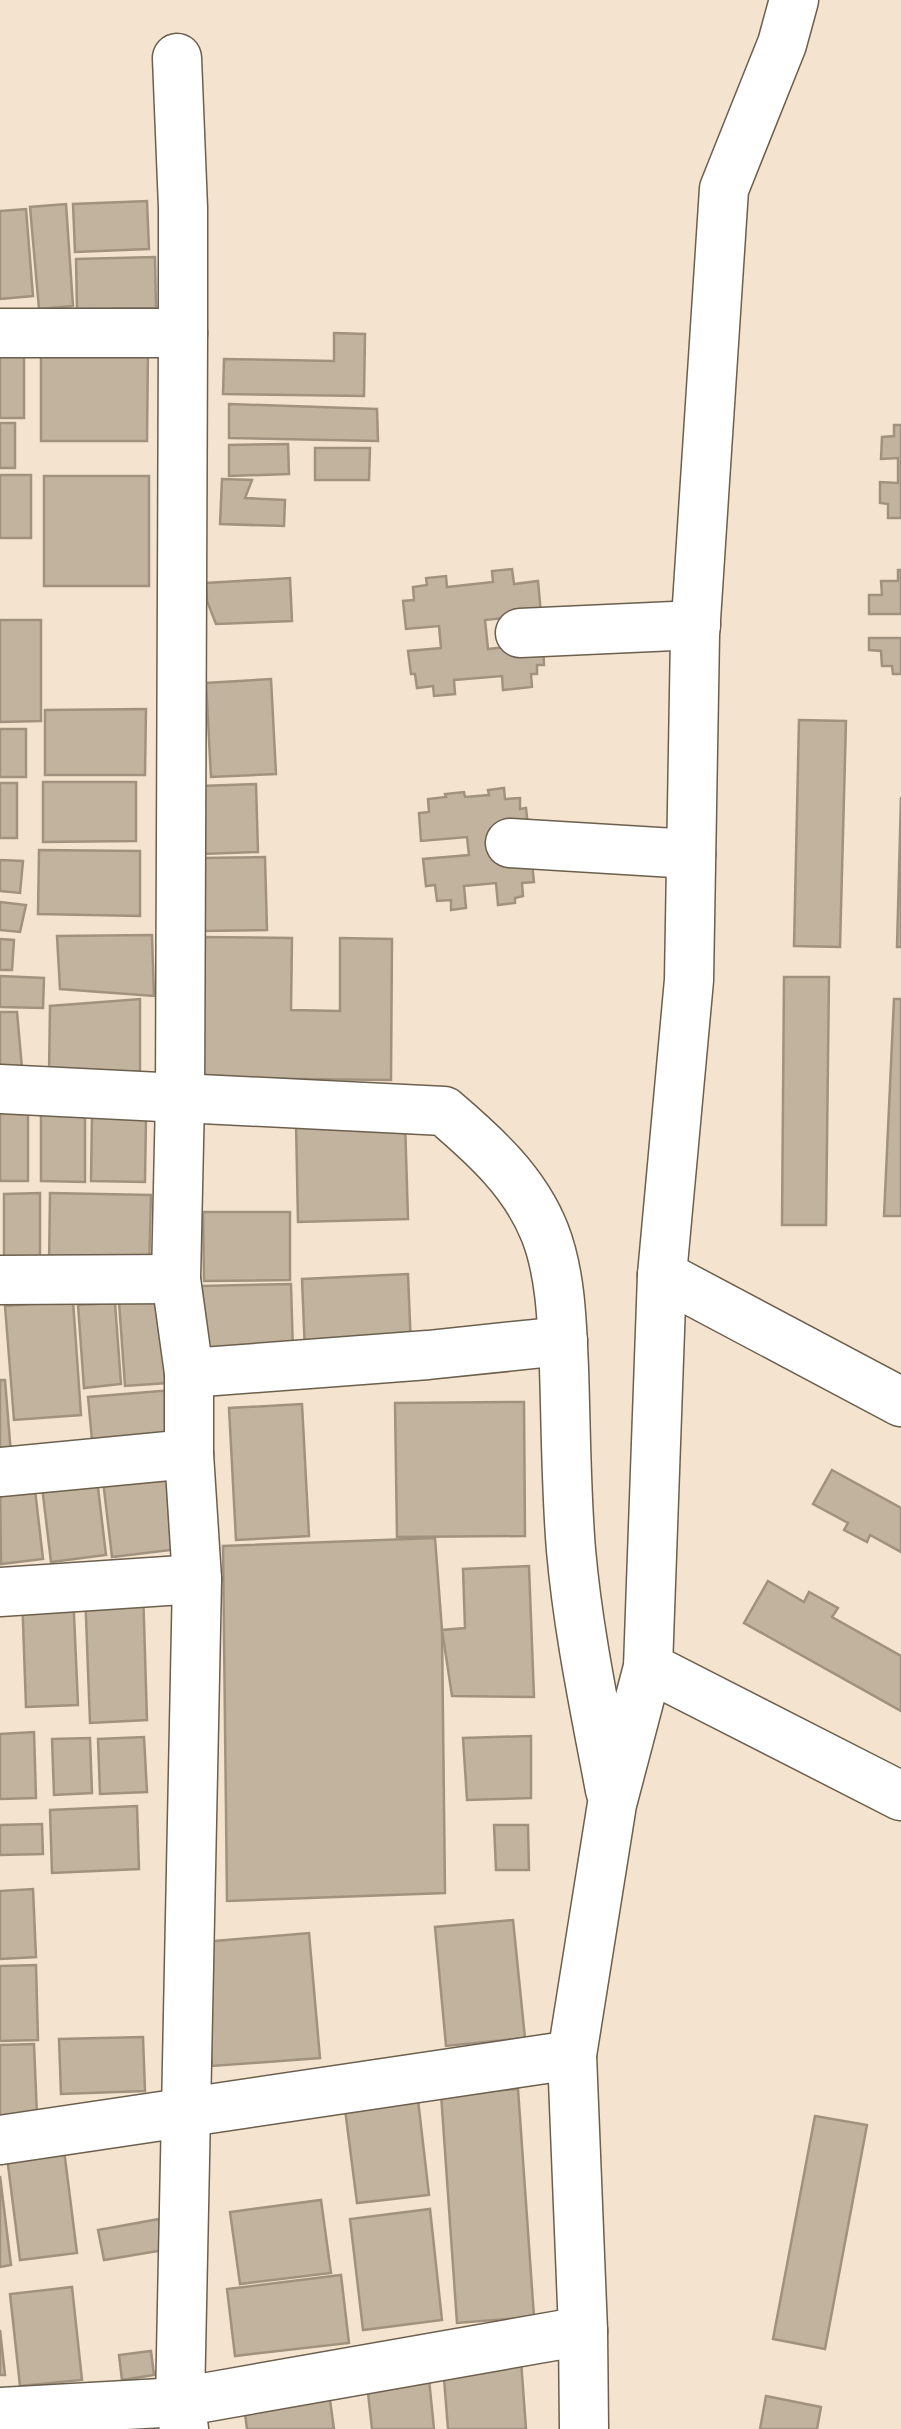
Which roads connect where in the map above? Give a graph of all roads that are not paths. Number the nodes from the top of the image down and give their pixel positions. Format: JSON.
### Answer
{"nodes":[{"id":1,"x":794,"y":0,"type":"edge"},
{"id":2,"x":177,"y":58,"type":"dead end"},
{"id":3,"x":183,"y":332,"type":"junction"},
{"id":4,"x":0,"y":333,"type":"edge"},
{"id":5,"x":696,"y":625,"type":"junction"},
{"id":6,"x":520,"y":633,"type":"dead end"},
{"id":7,"x":510,"y":843,"type":"dead end"},
{"id":8,"x":691,"y":854,"type":"junction"},
{"id":9,"x":0,"y":1089,"type":"edge"},
{"id":10,"x":180,"y":1098,"type":"junction"},
{"id":11,"x":662,"y":1275,"type":"junction"},
{"id":12,"x":0,"y":1280,"type":"edge"},
{"id":13,"x":176,"y":1280,"type":"junction"},
{"id":14,"x":563,"y":1342,"type":"junction"},
{"id":15,"x":190,"y":1373,"type":"junction"},
{"id":16,"x":901,"y":1402,"type":"edge"},
{"id":17,"x":188,"y":1454,"type":"junction"},
{"id":18,"x":0,"y":1472,"type":"edge"},
{"id":19,"x":197,"y":1579,"type":"junction"},
{"id":20,"x":0,"y":1592,"type":"edge"},
{"id":21,"x":648,"y":1666,"type":"junction"},
{"id":22,"x":901,"y":1796,"type":"edge"},
{"id":23,"x":612,"y":1804,"type":"junction"},
{"id":24,"x":572,"y":2055,"type":"junction"},
{"id":25,"x":186,"y":2114,"type":"junction"},
{"id":26,"x":0,"y":2140,"type":"edge"},
{"id":27,"x":583,"y":2331,"type":"junction"},
{"id":28,"x":0,"y":2412,"type":"edge"},
{"id":29,"x":182,"y":2416,"type":"edge"},
{"id":30,"x":584,"y":2429,"type":"edge"}],
"edges":[{"from":1,"to":5,"type":"street"},
{"from":2,"to":3,"type":"street"},
{"from":3,"to":4,"type":"street"},
{"from":3,"to":10,"type":"street"},
{"from":5,"to":6,"type":"street"},
{"from":5,"to":8,"type":"street"},
{"from":7,"to":8,"type":"street"},
{"from":8,"to":11,"type":"street"},
{"from":9,"to":10,"type":"street"},
{"from":10,"to":13,"type":"street"},
{"from":10,"to":14,"type":"street"},
{"from":11,"to":16,"type":"street"},
{"from":11,"to":21,"type":"street"},
{"from":12,"to":13,"type":"street"},
{"from":13,"to":15,"type":"street"},
{"from":14,"to":15,"type":"street"},
{"from":14,"to":23,"type":"street"},
{"from":15,"to":17,"type":"street"},
{"from":17,"to":18,"type":"street"},
{"from":17,"to":19,"type":"street"},
{"from":19,"to":20,"type":"street"},
{"from":19,"to":25,"type":"street"},
{"from":21,"to":22,"type":"street"},
{"from":21,"to":23,"type":"street"},
{"from":23,"to":24,"type":"street"},
{"from":24,"to":25,"type":"street"},
{"from":24,"to":27,"type":"street"},
{"from":25,"to":26,"type":"street"},
{"from":25,"to":29,"type":"street"},
{"from":27,"to":29,"type":"street"},
{"from":27,"to":30,"type":"street"},
{"from":28,"to":29,"type":"street"}]}
